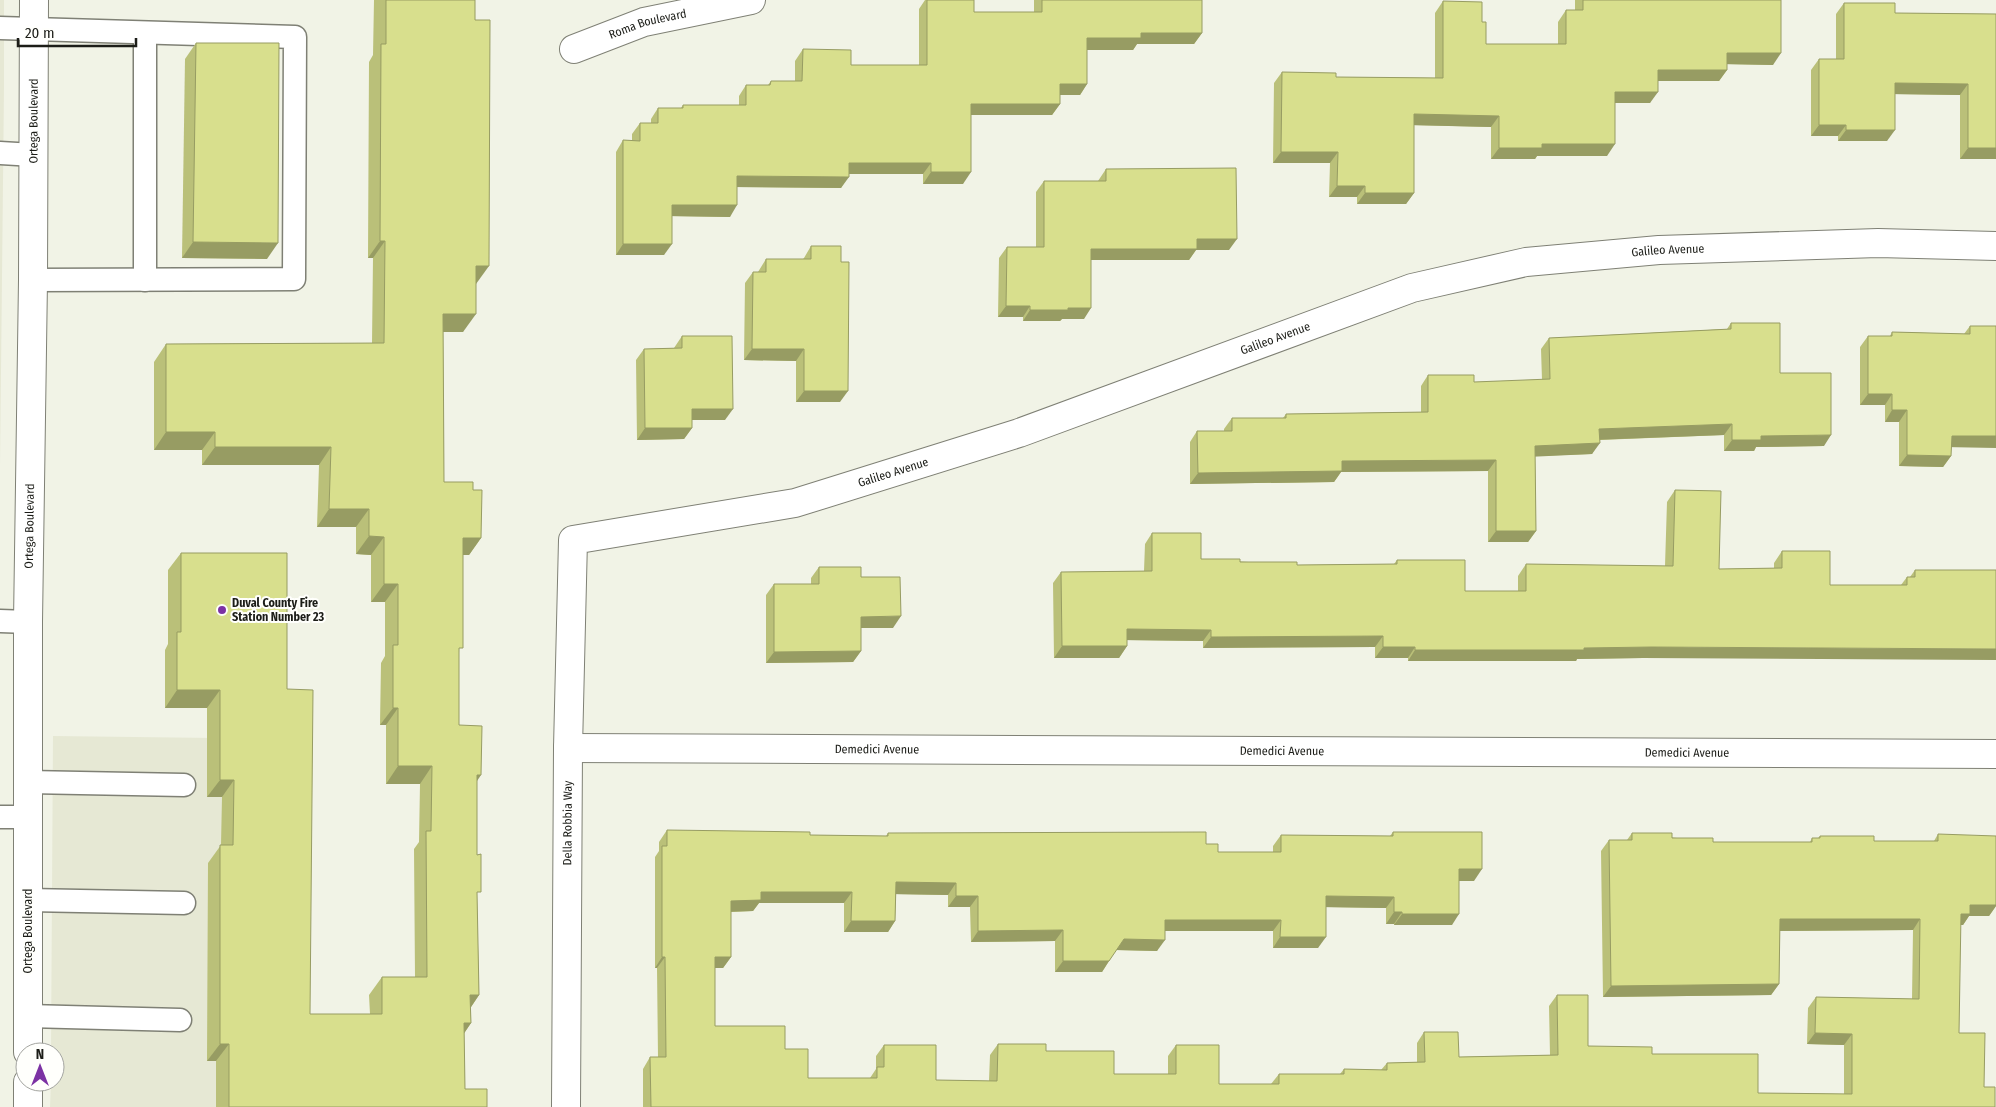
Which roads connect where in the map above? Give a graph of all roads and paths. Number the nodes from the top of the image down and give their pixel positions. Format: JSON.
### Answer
{"nodes":[{"id":1,"x":34,"y":0,"type":"edge"},
{"id":2,"x":751,"y":0,"type":"edge"},
{"id":3,"x":0,"y":28,"type":"edge"},
{"id":4,"x":34,"y":30,"type":"junction"},
{"id":5,"x":145,"y":33,"type":"junction"},
{"id":6,"x":574,"y":49,"type":"dead end"},
{"id":7,"x":0,"y":154,"type":"edge"},
{"id":8,"x":34,"y":155,"type":"junction"},
{"id":9,"x":1996,"y":246,"type":"edge"},
{"id":10,"x":33,"y":280,"type":"junction"},
{"id":11,"x":145,"y":280,"type":"junction"},
{"id":12,"x":573,"y":540,"type":"joint"},
{"id":13,"x":0,"y":622,"type":"edge"},
{"id":14,"x":28,"y":622,"type":"junction"},
{"id":15,"x":568,"y":748,"type":"junction"},
{"id":16,"x":1996,"y":754,"type":"edge"},
{"id":17,"x":28,"y":782,"type":"junction"},
{"id":18,"x":184,"y":785,"type":"dead end"},
{"id":19,"x":0,"y":817,"type":"edge"},
{"id":20,"x":28,"y":817,"type":"junction"},
{"id":21,"x":28,"y":900,"type":"junction"},
{"id":22,"x":184,"y":903,"type":"dead end"},
{"id":23,"x":28,"y":1016,"type":"junction"},
{"id":24,"x":180,"y":1020,"type":"dead end"},
{"id":25,"x":28,"y":1042,"type":"edge"},
{"id":26,"x":28,"y":1092,"type":"edge"},
{"id":27,"x":28,"y":1107,"type":"edge"},
{"id":28,"x":566,"y":1107,"type":"edge"}],
"edges":[{"from":1,"to":4,"type":"street","name":"Ortega Boulevard"},
{"from":2,"to":6,"type":"street","name":"Roma Boulevard"},
{"from":3,"to":4,"type":"lane"},
{"from":4,"to":5,"type":"lane"},
{"from":4,"to":8,"type":"street","name":"Ortega Boulevard"},
{"from":5,"to":11,"type":"lane"},
{"from":5,"to":11,"type":"lane"},
{"from":7,"to":8,"type":"lane"},
{"from":8,"to":10,"type":"street","name":"Ortega Boulevard"},
{"from":9,"to":12,"type":"street","name":"Galileo Avenue"},
{"from":10,"to":11,"type":"lane"},
{"from":10,"to":14,"type":"street","name":"Ortega Boulevard"},
{"from":12,"to":15,"type":"street","name":"Della Robbia Way"},
{"from":13,"to":14,"type":"lane"},
{"from":14,"to":17,"type":"street","name":"Ortega Boulevard"},
{"from":15,"to":16,"type":"street","name":"Demedici Avenue"},
{"from":15,"to":28,"type":"street","name":"Della Robbia Way"},
{"from":17,"to":18,"type":"lane"},
{"from":17,"to":20,"type":"street","name":"Ortega Boulevard"},
{"from":19,"to":20,"type":"lane"},
{"from":20,"to":21,"type":"street","name":"Ortega Boulevard"},
{"from":21,"to":22,"type":"lane"},
{"from":21,"to":23,"type":"street","name":"Ortega Boulevard"},
{"from":23,"to":24,"type":"lane"},
{"from":23,"to":25,"type":"street","name":"Ortega Boulevard"},
{"from":26,"to":27,"type":"street"}]}
